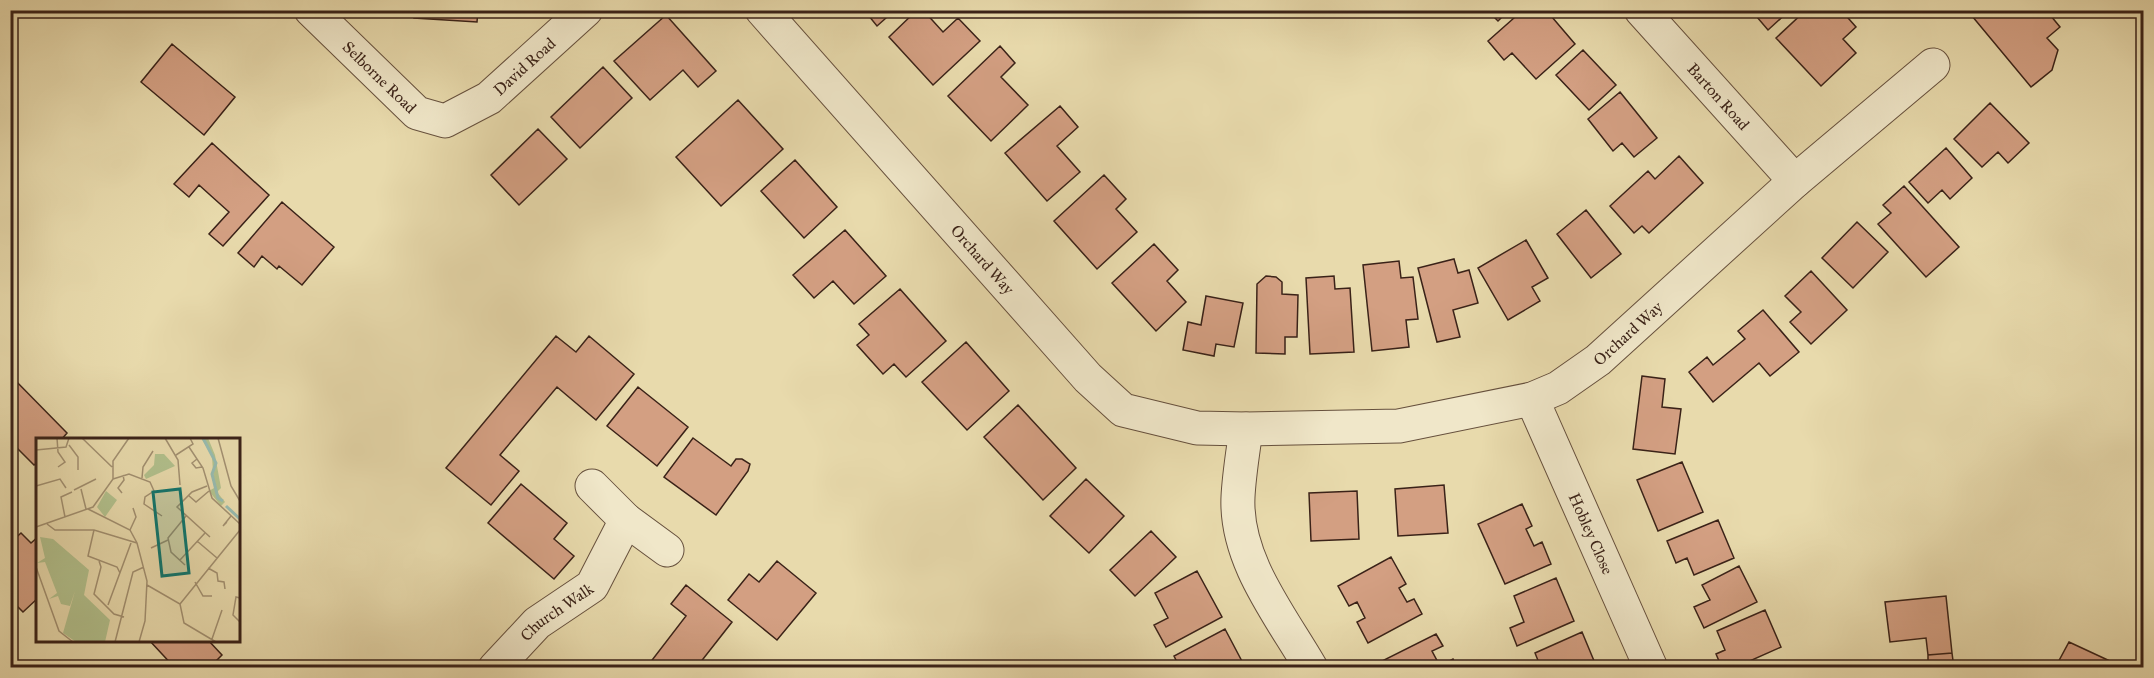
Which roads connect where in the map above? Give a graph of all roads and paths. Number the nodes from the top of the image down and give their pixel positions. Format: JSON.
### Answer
{"nodes":[{"id":1,"x":311,"y":10,"type":"edge"},
{"id":2,"x":586,"y":10,"type":"edge"},
{"id":3,"x":762,"y":10,"type":"edge"},
{"id":4,"x":1641,"y":10,"type":"edge"},
{"id":5,"x":1933,"y":65,"type":"dead end"},
{"id":6,"x":489,"y":98,"type":"joint"},
{"id":7,"x":1795,"y":181,"type":"junction"},
{"id":8,"x":1532,"y":399,"type":"junction"},
{"id":9,"x":1246,"y":429,"type":"junction"},
{"id":10,"x":592,"y":486,"type":"dead end"},
{"id":11,"x":626,"y":520,"type":"junction"},
{"id":12,"x":667,"y":550,"type":"dead end"},
{"id":13,"x":495,"y":668,"type":"edge"},
{"id":14,"x":1311,"y":668,"type":"edge"},
{"id":15,"x":1651,"y":668,"type":"edge"}],
"edges":[{"from":1,"to":6,"type":"street","name":"Selborne Road"},
{"from":2,"to":6,"type":"street","name":"David Road"},
{"from":3,"to":9,"type":"street","name":"Orchard Way"},
{"from":4,"to":7,"type":"street","name":"Barton Road"},
{"from":5,"to":7,"type":"street","name":"Orchard Way"},
{"from":7,"to":8,"type":"street","name":"Orchard Way"},
{"from":8,"to":9,"type":"street","name":"Orchard Way"},
{"from":8,"to":15,"type":"street","name":"Hobley Close"},
{"from":9,"to":14,"type":"street"},
{"from":10,"to":11,"type":"street"},
{"from":11,"to":12,"type":"street"},
{"from":11,"to":13,"type":"street","name":"Church Walk"}]}
